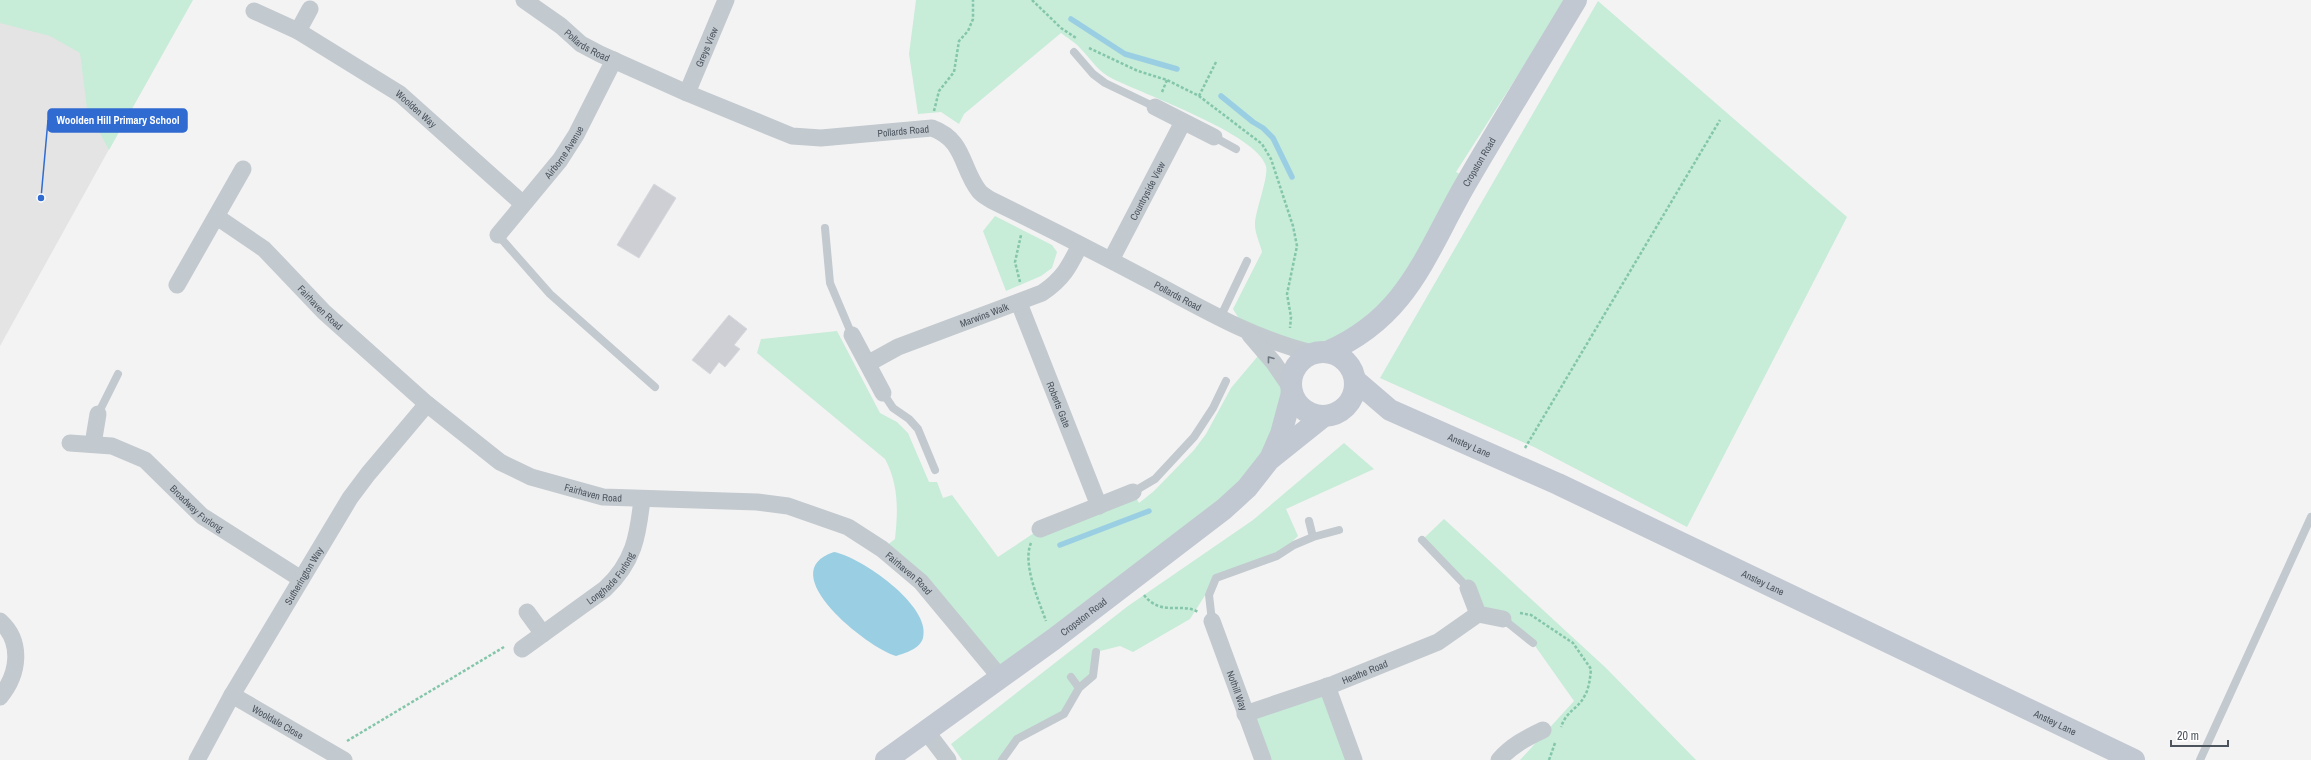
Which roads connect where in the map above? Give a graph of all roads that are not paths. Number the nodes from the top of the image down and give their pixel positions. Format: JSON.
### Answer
{"nodes":[{"id":1,"x":524,"y":0,"type":"edge"},
{"id":2,"x":726,"y":0,"type":"edge"},
{"id":3,"x":1576,"y":0,"type":"edge"},
{"id":4,"x":310,"y":9,"type":"dead end"},
{"id":5,"x":254,"y":11,"type":"dead end"},
{"id":6,"x":298,"y":31,"type":"junction"},
{"id":7,"x":1074,"y":52,"type":"dead end"},
{"id":8,"x":614,"y":60,"type":"junction"},
{"id":9,"x":688,"y":93,"type":"junction"},
{"id":10,"x":1155,"y":107,"type":"joint"},
{"id":11,"x":1183,"y":122,"type":"junction"},
{"id":12,"x":1214,"y":137,"type":"joint"},
{"id":13,"x":1236,"y":149,"type":"dead end"},
{"id":14,"x":243,"y":169,"type":"dead end"},
{"id":15,"x":522,"y":203,"type":"junction"},
{"id":16,"x":217,"y":217,"type":"junction"},
{"id":17,"x":825,"y":228,"type":"dead end"},
{"id":18,"x":498,"y":234,"type":"joint"},
{"id":19,"x":1080,"y":245,"type":"junction"},
{"id":20,"x":1111,"y":260,"type":"junction"},
{"id":21,"x":1247,"y":262,"type":"dead end"},
{"id":22,"x":177,"y":285,"type":"dead end"},
{"id":23,"x":1023,"y":301,"type":"junction"},
{"id":24,"x":1220,"y":318,"type":"junction"},
{"id":25,"x":1380,"y":321,"type":"junction"},
{"id":26,"x":1247,"y":332,"type":"junction"},
{"id":27,"x":852,"y":335,"type":"joint"},
{"id":28,"x":1320,"y":353,"type":"junction"},
{"id":29,"x":868,"y":363,"type":"junction"},
{"id":30,"x":118,"y":374,"type":"dead end"},
{"id":31,"x":1353,"y":375,"type":"junction"},
{"id":32,"x":1226,"y":381,"type":"dead end"},
{"id":33,"x":655,"y":387,"type":"dead end"},
{"id":34,"x":1291,"y":390,"type":"junction"},
{"id":35,"x":883,"y":393,"type":"joint"},
{"id":36,"x":427,"y":404,"type":"junction"},
{"id":37,"x":1390,"y":410,"type":"junction"},
{"id":38,"x":1333,"y":413,"type":"junction"},
{"id":39,"x":98,"y":414,"type":"joint"},
{"id":40,"x":70,"y":443,"type":"dead end"},
{"id":41,"x":93,"y":444,"type":"junction"},
{"id":42,"x":1270,"y":460,"type":"junction"},
{"id":43,"x":935,"y":470,"type":"dead end"},
{"id":44,"x":1133,"y":492,"type":"joint"},
{"id":45,"x":642,"y":499,"type":"junction"},
{"id":46,"x":1099,"y":506,"type":"junction"},
{"id":47,"x":2311,"y":518,"type":"edge"},
{"id":48,"x":1309,"y":521,"type":"dead end"},
{"id":49,"x":1040,"y":529,"type":"road end"},
{"id":50,"x":1339,"y":530,"type":"dead end"},
{"id":51,"x":1313,"y":537,"type":"junction"},
{"id":52,"x":1422,"y":540,"type":"dead end"},
{"id":53,"x":301,"y":579,"type":"junction"},
{"id":54,"x":1468,"y":588,"type":"joint"},
{"id":55,"x":527,"y":612,"type":"dead end"},
{"id":56,"x":1478,"y":614,"type":"junction"},
{"id":57,"x":1509,"y":616,"type":"joint"},
{"id":58,"x":0,"y":621,"type":"edge"},
{"id":59,"x":1212,"y":621,"type":"joint"},
{"id":60,"x":543,"y":634,"type":"junction"},
{"id":61,"x":1533,"y":642,"type":"dead end"},
{"id":62,"x":522,"y":649,"type":"road end"},
{"id":63,"x":1096,"y":652,"type":"dead end"},
{"id":64,"x":1000,"y":677,"type":"junction"},
{"id":65,"x":1071,"y":677,"type":"dead end"},
{"id":66,"x":1327,"y":686,"type":"junction"},
{"id":67,"x":1079,"y":688,"type":"junction"},
{"id":68,"x":232,"y":695,"type":"junction"},
{"id":69,"x":0,"y":697,"type":"edge"},
{"id":70,"x":1245,"y":714,"type":"junction"},
{"id":71,"x":926,"y":731,"type":"junction"},
{"id":72,"x":1550,"y":734,"type":"road end"},
{"id":73,"x":323,"y":753,"type":"edge"},
{"id":74,"x":197,"y":760,"type":"edge"},
{"id":75,"x":344,"y":760,"type":"edge"},
{"id":76,"x":886,"y":760,"type":"edge"},
{"id":77,"x":948,"y":760,"type":"edge"},
{"id":78,"x":1002,"y":760,"type":"edge"},
{"id":79,"x":1263,"y":760,"type":"edge"},
{"id":80,"x":1354,"y":760,"type":"edge"},
{"id":81,"x":1498,"y":760,"type":"edge"},
{"id":82,"x":2134,"y":760,"type":"edge"},
{"id":83,"x":2200,"y":760,"type":"edge"}],
"edges":[{"from":1,"to":8,"type":"street","name":"Pollards Road"},
{"from":2,"to":9,"type":"street","name":"Greys View"},
{"from":3,"to":25,"type":"street","name":"Cropston Road"},
{"from":4,"to":6,"type":"street"},
{"from":5,"to":6,"type":"street","name":"Woolden Way"},
{"from":6,"to":15,"type":"street","name":"Woolden Way"},
{"from":7,"to":10,"type":"lane"},
{"from":8,"to":9,"type":"street","name":"Pollards Road"},
{"from":8,"to":15,"type":"street","name":"Airborne Avenue"},
{"from":9,"to":19,"type":"street","name":"Pollards Road"},
{"from":10,"to":11,"type":"street"},
{"from":11,"to":12,"type":"street"},
{"from":11,"to":20,"type":"street","name":"Countryside View"},
{"from":12,"to":13,"type":"lane"},
{"from":14,"to":16,"type":"street"},
{"from":15,"to":18,"type":"street","name":"Airborne Avenue"},
{"from":16,"to":22,"type":"street"},
{"from":16,"to":36,"type":"street","name":"Fairhaven Road"},
{"from":17,"to":27,"type":"lane"},
{"from":18,"to":33,"type":"lane"},
{"from":19,"to":20,"type":"street","name":"Pollards Road"},
{"from":19,"to":23,"type":"street","name":"Marwins Walk"},
{"from":20,"to":24,"type":"street","name":"Pollards Road"},
{"from":21,"to":24,"type":"lane"},
{"from":23,"to":29,"type":"street","name":"Marwins Walk"},
{"from":23,"to":46,"type":"street","name":"Roberts Gate"},
{"from":24,"to":26,"type":"street","name":"Pollards Road"},
{"from":25,"to":28,"type":"street","name":"Cropston Road"},
{"from":25,"to":31,"type":"street","name":"Cropston Road"},
{"from":26,"to":28,"type":"street","name":"Pollards Road"},
{"from":34,"to":26,"type":"street","name":"Pollards Road","one_way":true},
{"from":27,"to":29,"type":"street"},
{"from":28,"to":31,"type":"street"},
{"from":28,"to":34,"type":"street","name":"Cropston Road"},
{"from":29,"to":35,"type":"street"},
{"from":30,"to":39,"type":"lane"},
{"from":31,"to":37,"type":"street","name":"Anstey Lane"},
{"from":31,"to":38,"type":"street","name":"Cropston Road"},
{"from":32,"to":44,"type":"lane"},
{"from":34,"to":38,"type":"street"},
{"from":34,"to":42,"type":"street","name":"Cropston Road"},
{"from":35,"to":43,"type":"lane"},
{"from":36,"to":45,"type":"street","name":"Fairhaven Road"},
{"from":36,"to":53,"type":"street","name":"Sutherington Way"},
{"from":37,"to":38,"type":"street","name":"Anstey Lane"},
{"from":37,"to":82,"type":"street","name":"Anstey Lane"},
{"from":38,"to":42,"type":"street","name":"Cropston Road"},
{"from":39,"to":41,"type":"street"},
{"from":40,"to":41,"type":"street","name":"Broadway Furlong"},
{"from":41,"to":53,"type":"street","name":"Broadway Furlong"},
{"from":42,"to":64,"type":"street","name":"Cropston Road"},
{"from":44,"to":46,"type":"street"},
{"from":45,"to":60,"type":"street","name":"Longhade Furlong"},
{"from":45,"to":64,"type":"street","name":"Fairhaven Road"},
{"from":46,"to":49,"type":"street"},
{"from":47,"to":83,"type":"lane"},
{"from":48,"to":51,"type":"lane"},
{"from":50,"to":51,"type":"lane"},
{"from":51,"to":59,"type":"lane"},
{"from":52,"to":54,"type":"lane"},
{"from":53,"to":68,"type":"street","name":"Sutherington Way"},
{"from":54,"to":56,"type":"street"},
{"from":55,"to":60,"type":"street"},
{"from":56,"to":57,"type":"street"},
{"from":56,"to":66,"type":"street","name":"Heathe Road"},
{"from":57,"to":61,"type":"lane"},
{"from":58,"to":69,"type":"street"},
{"from":59,"to":70,"type":"street","name":"Nothill Way"},
{"from":60,"to":62,"type":"street","name":"Longhade Furlong"},
{"from":63,"to":67,"type":"lane"},
{"from":64,"to":71,"type":"street","name":"Cropston Road"},
{"from":65,"to":67,"type":"lane"},
{"from":66,"to":70,"type":"street","name":"Heathe Road"},
{"from":66,"to":80,"type":"street"},
{"from":67,"to":78,"type":"lane"},
{"from":68,"to":73,"type":"street","name":"Wooldale Close"},
{"from":68,"to":74,"type":"street","name":"Sutherington Way"},
{"from":70,"to":79,"type":"street","name":"Nothill Way"},
{"from":71,"to":76,"type":"street","name":"Cropston Road"},
{"from":71,"to":77,"type":"street"},
{"from":72,"to":81,"type":"street"},
{"from":73,"to":75,"type":"street","name":"Wooldale Close"}]}
